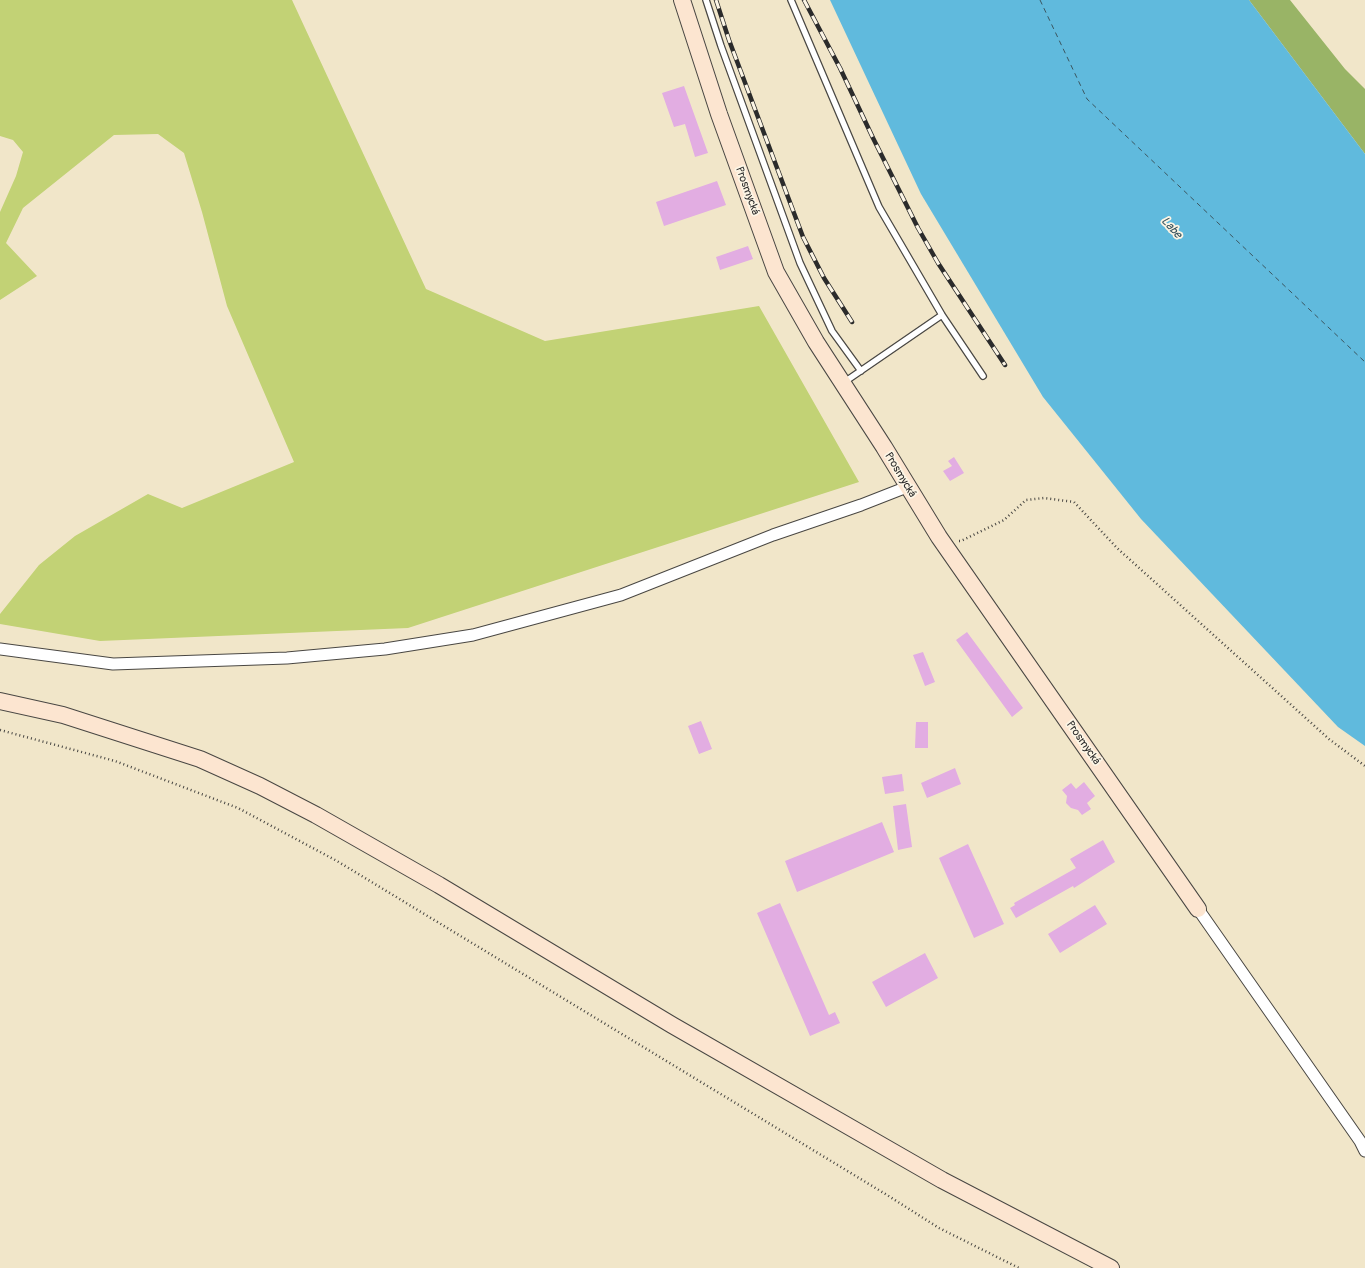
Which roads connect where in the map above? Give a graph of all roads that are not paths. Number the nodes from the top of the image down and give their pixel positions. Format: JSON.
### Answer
{"nodes":[{"id":1,"x":682,"y":0,"type":"edge"},
{"id":2,"x":706,"y":0,"type":"edge"},
{"id":3,"x":791,"y":0,"type":"edge"},
{"id":4,"x":942,"y":315,"type":"junction"},
{"id":5,"x":861,"y":371,"type":"junction"},
{"id":6,"x":983,"y":376,"type":"dead end"},
{"id":7,"x":843,"y":383,"type":"junction"},
{"id":8,"x":907,"y":488,"type":"junction"},
{"id":9,"x":0,"y":649,"type":"edge"},
{"id":10,"x":0,"y":701,"type":"edge"},
{"id":11,"x":1198,"y":909,"type":"joint"},
{"id":12,"x":1365,"y":1151,"type":"edge"},
{"id":13,"x":1111,"y":1268,"type":"edge"}],
"edges":[{"from":1,"to":7,"type":"main road","name":"Prosmycká"},
{"from":2,"to":5,"type":"lane"},
{"from":3,"to":4,"type":"lane"},
{"from":4,"to":5,"type":"lane"},
{"from":4,"to":6,"type":"lane"},
{"from":5,"to":7,"type":"lane"},
{"from":7,"to":8,"type":"main road","name":"Prosmycká"},
{"from":8,"to":9,"type":"street"},
{"from":8,"to":11,"type":"main road","name":"Prosmycká"},
{"from":10,"to":13,"type":"main road"},
{"from":11,"to":12,"type":"street"}]}
